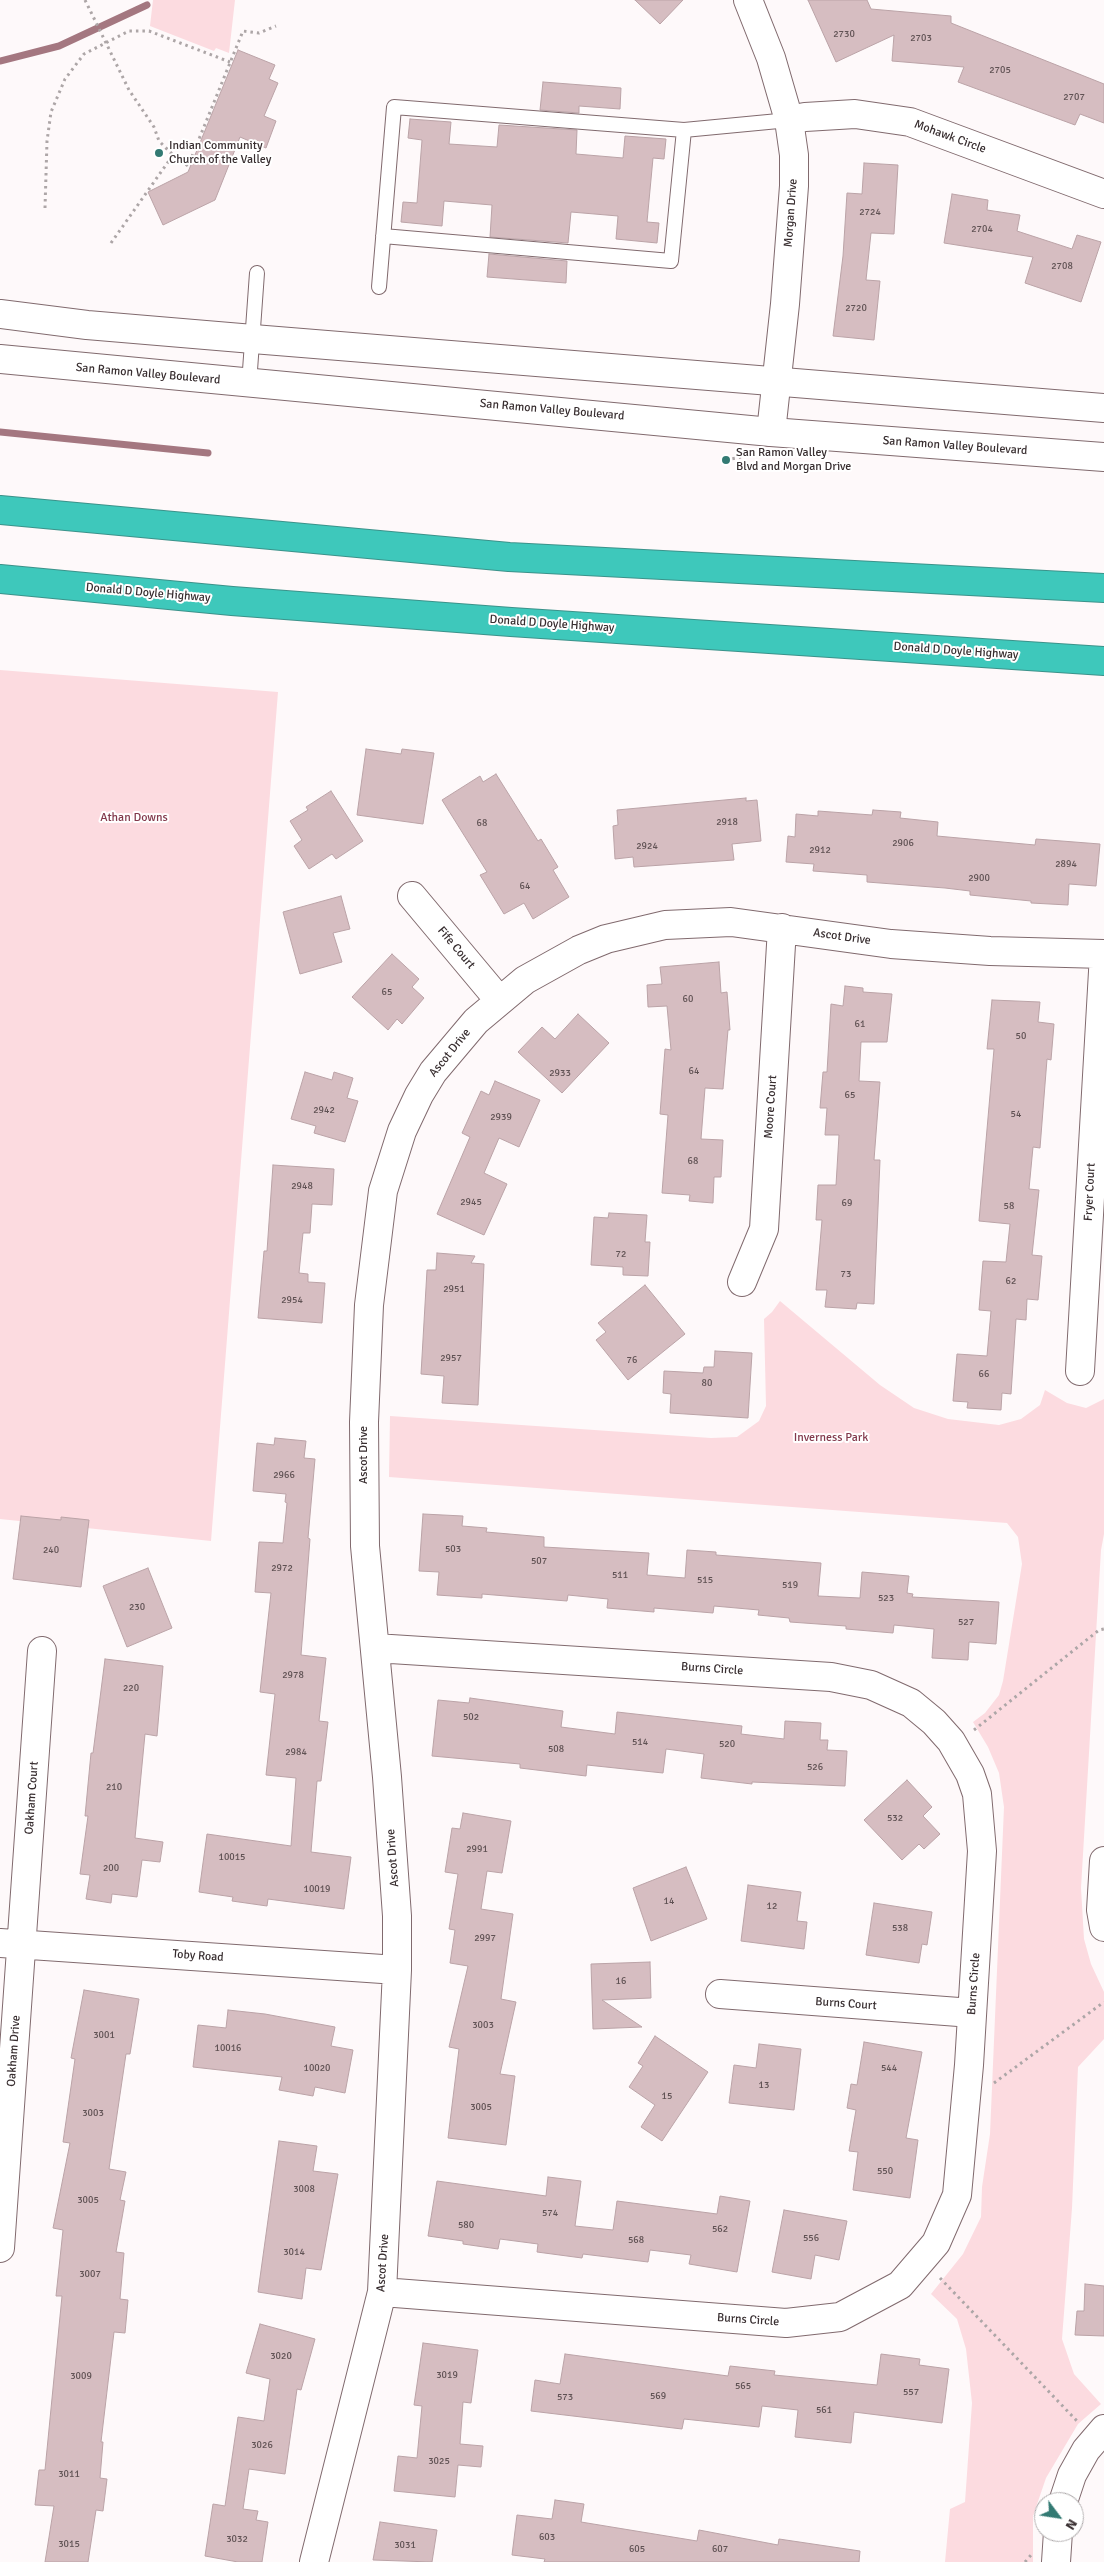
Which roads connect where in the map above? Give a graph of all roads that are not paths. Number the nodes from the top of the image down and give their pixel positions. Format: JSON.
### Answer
{"nodes":[{"id":1,"x":748,"y":0,"type":"edge"},
{"id":2,"x":789,"y":120,"type":"junction"},
{"id":3,"x":684,"y":130,"type":"junction"},
{"id":4,"x":1104,"y":194,"type":"edge"},
{"id":5,"x":383,"y":236,"type":"junction"},
{"id":6,"x":257,"y":273,"type":"dead end"},
{"id":7,"x":379,"y":287,"type":"dead end"},
{"id":8,"x":0,"y":314,"type":"edge"},
{"id":9,"x":253,"y":339,"type":"junction"},
{"id":10,"x":0,"y":359,"type":"edge"},
{"id":11,"x":775,"y":382,"type":"junction"},
{"id":12,"x":249,"y":384,"type":"junction"},
{"id":13,"x":1104,"y":408,"type":"edge"},
{"id":14,"x":771,"y":432,"type":"junction"},
{"id":15,"x":1104,"y":458,"type":"edge"},
{"id":16,"x":0,"y":510,"type":"edge"},
{"id":17,"x":0,"y":579,"type":"edge"},
{"id":18,"x":1104,"y":588,"type":"edge"},
{"id":19,"x":1104,"y":661,"type":"edge"},
{"id":20,"x":412,"y":896,"type":"dead end"},
{"id":21,"x":782,"y":928,"type":"junction"},
{"id":22,"x":1104,"y":954,"type":"edge"},
{"id":23,"x":499,"y":1000,"type":"junction"},
{"id":24,"x":742,"y":1282,"type":"dead end"},
{"id":25,"x":1080,"y":1371,"type":"dead end"},
{"id":26,"x":375,"y":1648,"type":"junction"},
{"id":27,"x":42,"y":1651,"type":"dead end"},
{"id":28,"x":1104,"y":1861,"type":"edge"},
{"id":29,"x":1104,"y":1927,"type":"edge"},
{"id":30,"x":11,"y":1944,"type":"edge"},
{"id":31,"x":397,"y":1970,"type":"junction"},
{"id":32,"x":720,"y":1994,"type":"dead end"},
{"id":33,"x":972,"y":2013,"type":"junction"},
{"id":34,"x":0,"y":2248,"type":"edge"},
{"id":35,"x":382,"y":2292,"type":"junction"},
{"id":36,"x":1100,"y":2434,"type":"edge"},
{"id":37,"x":1066,"y":2492,"type":"edge"},
{"id":38,"x":1057,"y":2542,"type":"edge"},
{"id":39,"x":314,"y":2562,"type":"edge"},
{"id":40,"x":1056,"y":2562,"type":"edge"}],
"edges":[{"from":1,"to":2,"type":"street","name":"Morgan Drive"},
{"from":2,"to":3,"type":"lane"},
{"from":2,"to":4,"type":"street","name":"Mohawk Circle"},
{"from":2,"to":11,"type":"street","name":"Morgan Drive"},
{"from":3,"to":5,"type":"lane"},
{"from":3,"to":5,"type":"lane"},
{"from":5,"to":7,"type":"lane"},
{"from":6,"to":9,"type":"lane"},
{"from":8,"to":9,"type":"street"},
{"from":9,"to":11,"type":"street"},
{"from":9,"to":12,"type":"lane"},
{"from":10,"to":12,"type":"street","name":"San Ramon Valley Boulevard"},
{"from":11,"to":13,"type":"street"},
{"from":11,"to":14,"type":"street","name":"Morgan Drive"},
{"from":12,"to":14,"type":"street","name":"San Ramon Valley Boulevard"},
{"from":14,"to":15,"type":"street","name":"San Ramon Valley Boulevard"},
{"from":16,"to":18,"type":"highway"},
{"from":17,"to":19,"type":"highway","name":"Donald D Doyle Highway"},
{"from":20,"to":23,"type":"street","name":"Fife Court"},
{"from":21,"to":22,"type":"street","name":"Ascot Drive"},
{"from":21,"to":23,"type":"street","name":"Ascot Drive"},
{"from":21,"to":24,"type":"street","name":"Moore Court"},
{"from":22,"to":25,"type":"street","name":"Fryer Court"},
{"from":23,"to":26,"type":"street","name":"Ascot Drive"},
{"from":26,"to":31,"type":"street","name":"Ascot Drive"},
{"from":26,"to":33,"type":"street","name":"Burns Circle"},
{"from":27,"to":30,"type":"street","name":"Oakham Court"},
{"from":28,"to":29,"type":"street"},
{"from":30,"to":31,"type":"street","name":"Toby Road"},
{"from":30,"to":34,"type":"street","name":"Oakham Drive"},
{"from":31,"to":35,"type":"street","name":"Ascot Drive"},
{"from":32,"to":33,"type":"street","name":"Burns Court"},
{"from":33,"to":35,"type":"street","name":"Burns Circle"},
{"from":35,"to":39,"type":"street","name":"Ascot Drive"},
{"from":36,"to":37,"type":"street"},
{"from":38,"to":40,"type":"street"}]}
